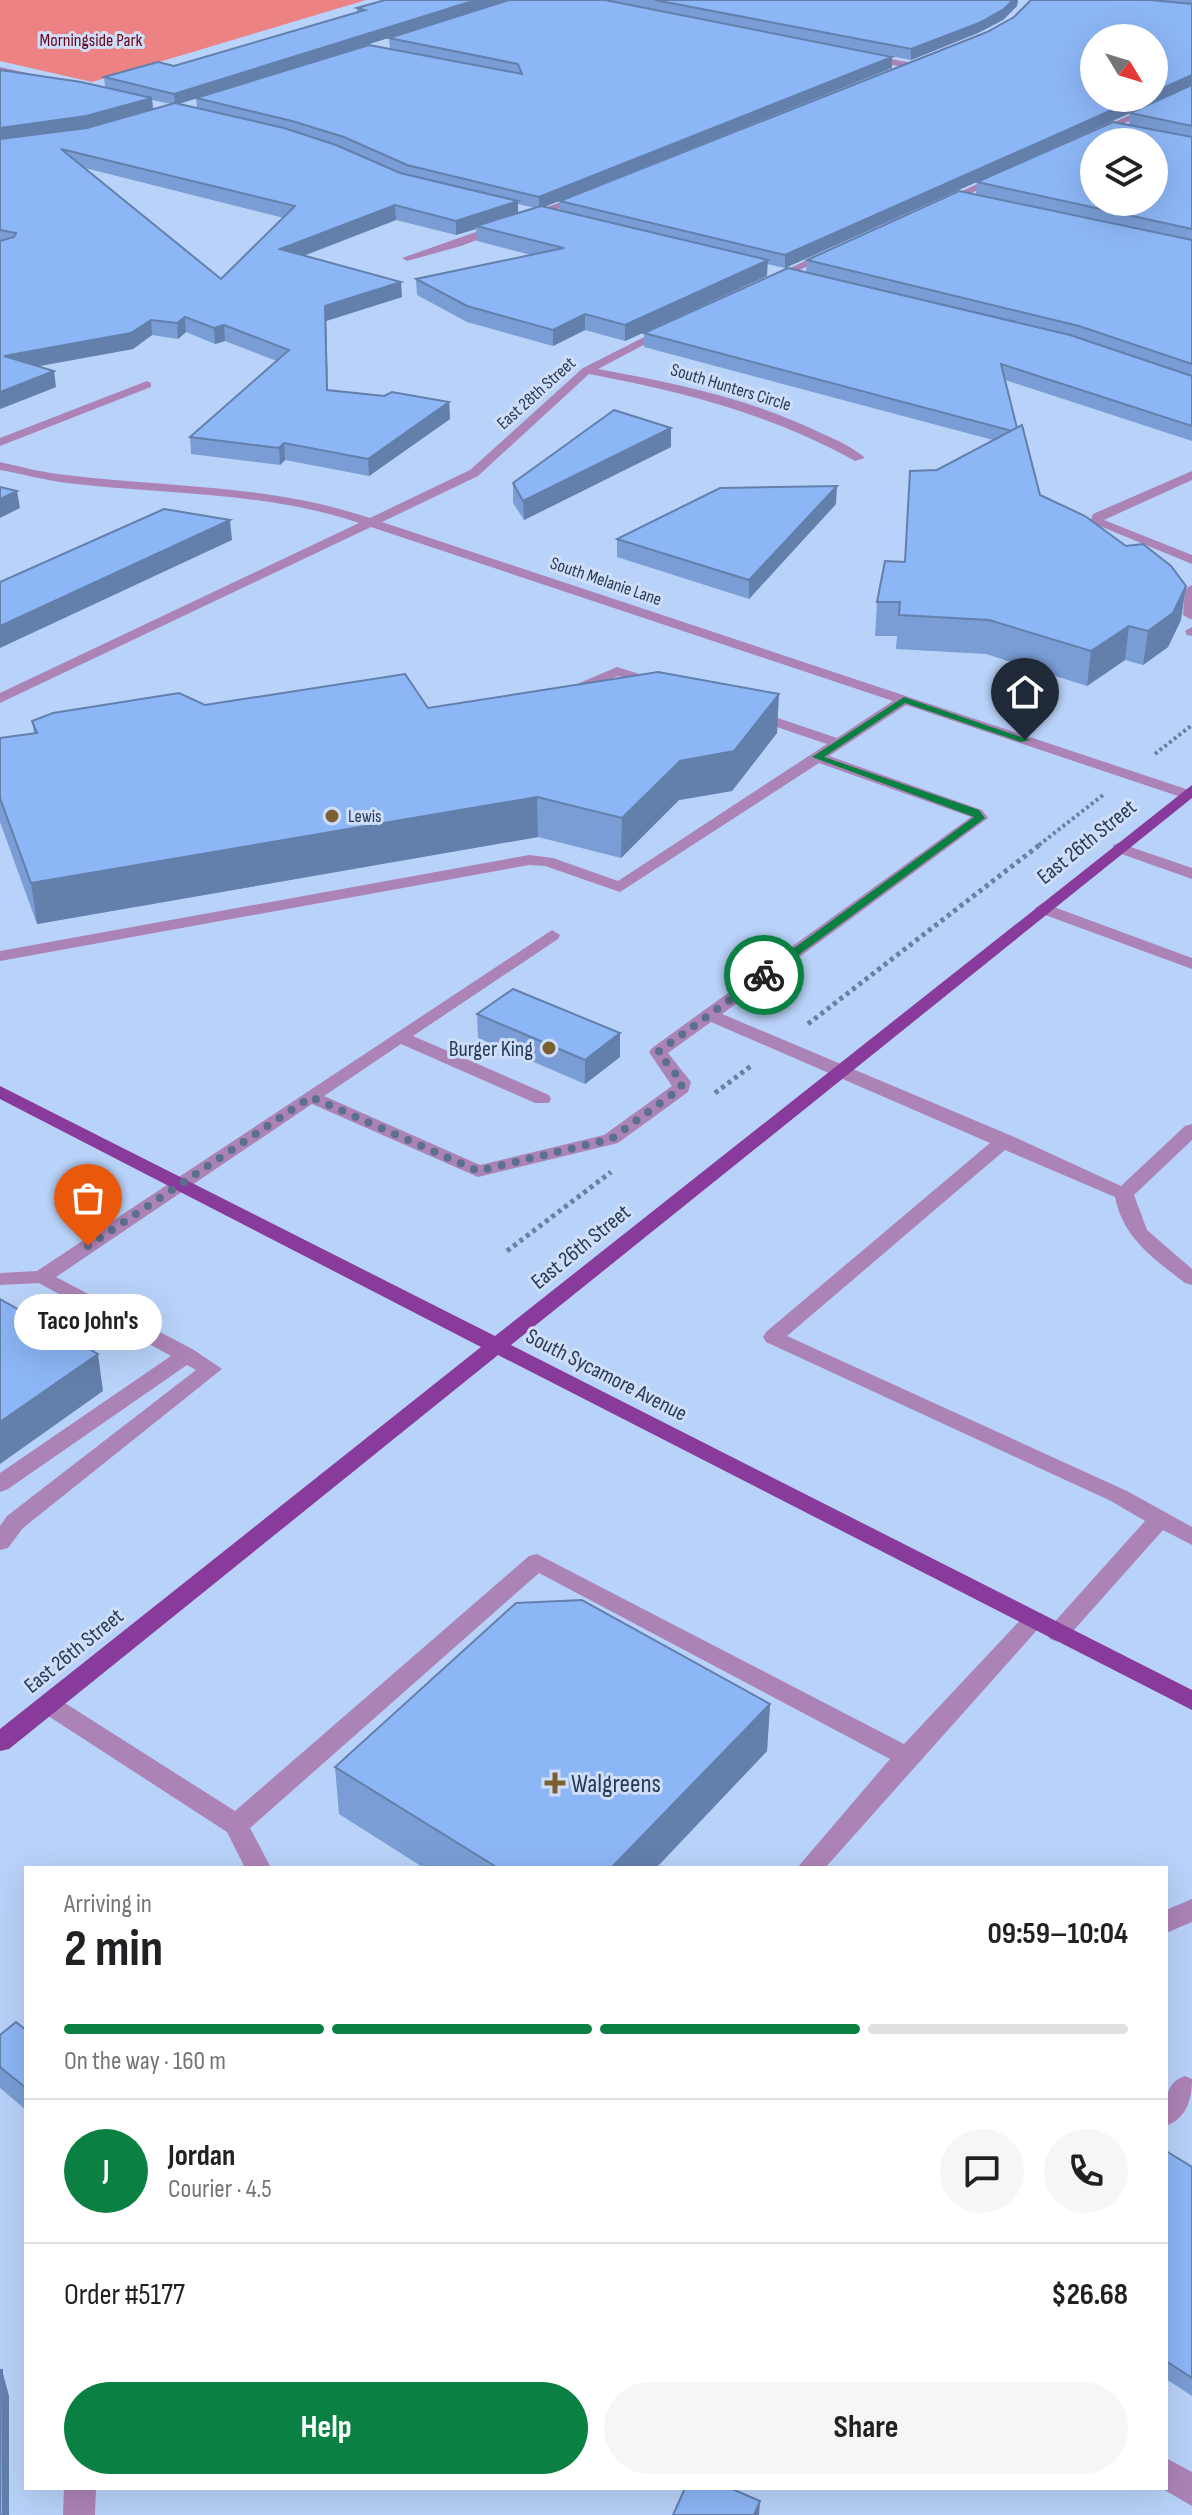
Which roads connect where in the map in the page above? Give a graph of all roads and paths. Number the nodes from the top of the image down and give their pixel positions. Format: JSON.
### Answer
{"nodes":[{"id":1,"x":850,"y":54,"type":"edge"},
{"id":2,"x":926,"y":61,"type":"edge"},
{"id":3,"x":912,"y":66,"type":"junction"},
{"id":4,"x":0,"y":70,"type":"edge"},
{"id":5,"x":897,"y":72,"type":"edge"},
{"id":6,"x":52,"y":82,"type":"edge"},
{"id":7,"x":1192,"y":89,"type":"edge"},
{"id":8,"x":1111,"y":127,"type":"joint"},
{"id":9,"x":1115,"y":128,"type":"edge"},
{"id":10,"x":1012,"y":171,"type":"edge"},
{"id":11,"x":595,"y":193,"type":"edge"},
{"id":12,"x":956,"y":196,"type":"junction"},
{"id":13,"x":983,"y":202,"type":"edge"},
{"id":14,"x":507,"y":208,"type":"edge"},
{"id":15,"x":927,"y":209,"type":"edge"},
{"id":16,"x":537,"y":216,"type":"junction"},
{"id":17,"x":552,"y":219,"type":"edge"},
{"id":18,"x":840,"y":248,"type":"edge"},
{"id":19,"x":407,"y":258,"type":"dead end"},
{"id":20,"x":767,"y":270,"type":"edge"},
{"id":21,"x":782,"y":274,"type":"junction"},
{"id":22,"x":797,"y":277,"type":"edge"},
{"id":23,"x":755,"y":287,"type":"edge"},
{"id":24,"x":687,"y":319,"type":"edge"},
{"id":25,"x":587,"y":370,"type":"junction"},
{"id":26,"x":147,"y":385,"type":"dead end"},
{"id":27,"x":0,"y":442,"type":"edge"},
{"id":28,"x":859,"y":458,"type":"dead end"},
{"id":29,"x":0,"y":466,"type":"edge"},
{"id":30,"x":1192,"y":475,"type":"edge"},
{"id":31,"x":371,"y":522,"type":"junction"},
{"id":32,"x":1192,"y":560,"type":"edge"},
{"id":33,"x":1192,"y":589,"type":"edge"},
{"id":34,"x":1190,"y":615,"type":"dead end"},
{"id":35,"x":1047,"y":660,"type":"edge"},
{"id":36,"x":672,"y":687,"type":"edge"},
{"id":37,"x":0,"y":699,"type":"edge"},
{"id":38,"x":904,"y":700,"type":"junction"},
{"id":39,"x":543,"y":702,"type":"edge"},
{"id":40,"x":988,"y":702,"type":"dead end"},
{"id":41,"x":733,"y":707,"type":"edge"},
{"id":42,"x":1192,"y":725,"type":"edge"},
{"id":43,"x":838,"y":743,"type":"junction"},
{"id":44,"x":817,"y":757,"type":"junction"},
{"id":45,"x":1128,"y":774,"type":"junction"},
{"id":46,"x":1189,"y":792,"type":"edge"},
{"id":47,"x":1119,"y":848,"type":"junction"},
{"id":48,"x":1192,"y":874,"type":"edge"},
{"id":49,"x":1043,"y":908,"type":"junction"},
{"id":50,"x":552,"y":935,"type":"dead end"},
{"id":51,"x":0,"y":956,"type":"edge"},
{"id":52,"x":1192,"y":964,"type":"edge"},
{"id":53,"x":709,"y":1015,"type":"junction"},
{"id":54,"x":400,"y":1037,"type":"junction"},
{"id":55,"x":780,"y":1045,"type":"junction"},
{"id":56,"x":840,"y":1071,"type":"junction"},
{"id":57,"x":0,"y":1092,"type":"edge"},
{"id":58,"x":311,"y":1097,"type":"junction"},
{"id":59,"x":542,"y":1099,"type":"dead end"},
{"id":60,"x":704,"y":1101,"type":"dead end"},
{"id":61,"x":1192,"y":1130,"type":"edge"},
{"id":62,"x":1005,"y":1140,"type":"junction"},
{"id":63,"x":618,"y":1167,"type":"dead end"},
{"id":64,"x":181,"y":1185,"type":"junction"},
{"id":65,"x":1124,"y":1194,"type":"junction"},
{"id":66,"x":507,"y":1251,"type":"dead end"},
{"id":67,"x":42,"y":1277,"type":"junction"},
{"id":68,"x":1,"y":1278,"type":"edge"},
{"id":69,"x":1192,"y":1279,"type":"edge"},
{"id":70,"x":495,"y":1347,"type":"junction"},
{"id":71,"x":187,"y":1355,"type":"junction"},
{"id":72,"x":0,"y":1484,"type":"edge"},
{"id":73,"x":1160,"y":1519,"type":"junction"},
{"id":74,"x":1192,"y":1537,"type":"edge"},
{"id":75,"x":0,"y":1542,"type":"edge"},
{"id":76,"x":1034,"y":1620,"type":"junction"},
{"id":77,"x":1058,"y":1633,"type":"junction"},
{"id":78,"x":1192,"y":1701,"type":"edge"},
{"id":79,"x":48,"y":1704,"type":"junction"},
{"id":80,"x":0,"y":1742,"type":"edge"},
{"id":81,"x":907,"y":1757,"type":"junction"},
{"id":82,"x":236,"y":1825,"type":"junction"},
{"id":83,"x":257,"y":1866,"type":"edge"},
{"id":84,"x":812,"y":1866,"type":"edge"},
{"id":85,"x":1192,"y":1910,"type":"edge"},
{"id":86,"x":1168,"y":1921,"type":"edge"},
{"id":87,"x":1185,"y":2088,"type":"dead end"},
{"id":88,"x":1168,"y":2111,"type":"edge"},
{"id":89,"x":1168,"y":2474,"type":"edge"},
{"id":90,"x":80,"y":2490,"type":"edge"},
{"id":91,"x":1192,"y":2491,"type":"edge"},
{"id":92,"x":79,"y":2515,"type":"edge"}],
"edges":[{"from":1,"to":3,"type":"street"},
{"from":2,"to":3,"type":"street"},
{"from":3,"to":5,"type":"street"},
{"from":4,"to":6,"type":"street"},
{"from":7,"to":8,"type":"street"},
{"from":8,"to":9,"type":"street"},
{"from":10,"to":12,"type":"street"},
{"from":11,"to":16,"type":"street"},
{"from":12,"to":13,"type":"street"},
{"from":12,"to":15,"type":"street"},
{"from":14,"to":16,"type":"street"},
{"from":16,"to":17,"type":"street"},
{"from":16,"to":19,"type":"street"},
{"from":18,"to":21,"type":"street"},
{"from":20,"to":21,"type":"street"},
{"from":21,"to":22,"type":"street"},
{"from":21,"to":23,"type":"street"},
{"from":24,"to":25,"type":"street","name":"East 28th Street"},
{"from":25,"to":28,"type":"street","name":"South Hunters Circle"},
{"from":25,"to":31,"type":"street","name":"East 28th Street"},
{"from":26,"to":27,"type":"street"},
{"from":29,"to":31,"type":"street","name":"South Melanie Lane"},
{"from":30,"to":32,"type":"street"},
{"from":31,"to":37,"type":"street","name":"East 28th Street"},
{"from":31,"to":38,"type":"street","name":"South Melanie Lane"},
{"from":33,"to":34,"type":"street"},
{"from":35,"to":40,"type":"path"},
{"from":36,"to":39,"type":"street"},
{"from":38,"to":43,"type":"street"},
{"from":38,"to":45,"type":"street","name":"South Melanie Lane"},
{"from":41,"to":43,"type":"street"},
{"from":42,"to":45,"type":"path"},
{"from":43,"to":44,"type":"street"},
{"from":44,"to":51,"type":"street"},
{"from":44,"to":53,"type":"street"},
{"from":45,"to":46,"type":"street","name":"South Melanie Lane"},
{"from":45,"to":55,"type":"path"},
{"from":46,"to":47,"type":"main road","name":"East 26th Street"},
{"from":47,"to":48,"type":"street"},
{"from":47,"to":49,"type":"main road","name":"East 26th Street"},
{"from":49,"to":52,"type":"street"},
{"from":49,"to":56,"type":"main road","name":"East 26th Street"},
{"from":50,"to":54,"type":"street"},
{"from":53,"to":55,"type":"street"},
{"from":53,"to":58,"type":"street"},
{"from":54,"to":58,"type":"street"},
{"from":54,"to":59,"type":"street"},
{"from":55,"to":56,"type":"street"},
{"from":55,"to":60,"type":"path"},
{"from":56,"to":62,"type":"street"},
{"from":56,"to":70,"type":"main road","name":"East 26th Street"},
{"from":57,"to":64,"type":"main road","name":"South Sycamore Avenue"},
{"from":58,"to":64,"type":"street"},
{"from":61,"to":65,"type":"street"},
{"from":62,"to":65,"type":"street"},
{"from":62,"to":73,"type":"street"},
{"from":63,"to":66,"type":"path"},
{"from":64,"to":67,"type":"street"},
{"from":64,"to":70,"type":"main road","name":"South Sycamore Avenue"},
{"from":65,"to":69,"type":"street"},
{"from":67,"to":68,"type":"street"},
{"from":67,"to":71,"type":"street"},
{"from":70,"to":76,"type":"main road","name":"South Sycamore Avenue"},
{"from":70,"to":79,"type":"main road","name":"East 26th Street"},
{"from":71,"to":72,"type":"street"},
{"from":71,"to":75,"type":"street"},
{"from":73,"to":74,"type":"street"},
{"from":73,"to":77,"type":"street"},
{"from":76,"to":77,"type":"main road","name":"South Sycamore Avenue"},
{"from":76,"to":81,"type":"street"},
{"from":77,"to":78,"type":"main road","name":"South Sycamore Avenue"},
{"from":79,"to":80,"type":"main road","name":"East 26th Street"},
{"from":79,"to":82,"type":"street"},
{"from":81,"to":82,"type":"street"},
{"from":81,"to":84,"type":"street"},
{"from":82,"to":83,"type":"street"},
{"from":85,"to":86,"type":"street"},
{"from":87,"to":88,"type":"street"},
{"from":89,"to":91,"type":"street"},
{"from":90,"to":92,"type":"street"}]}
